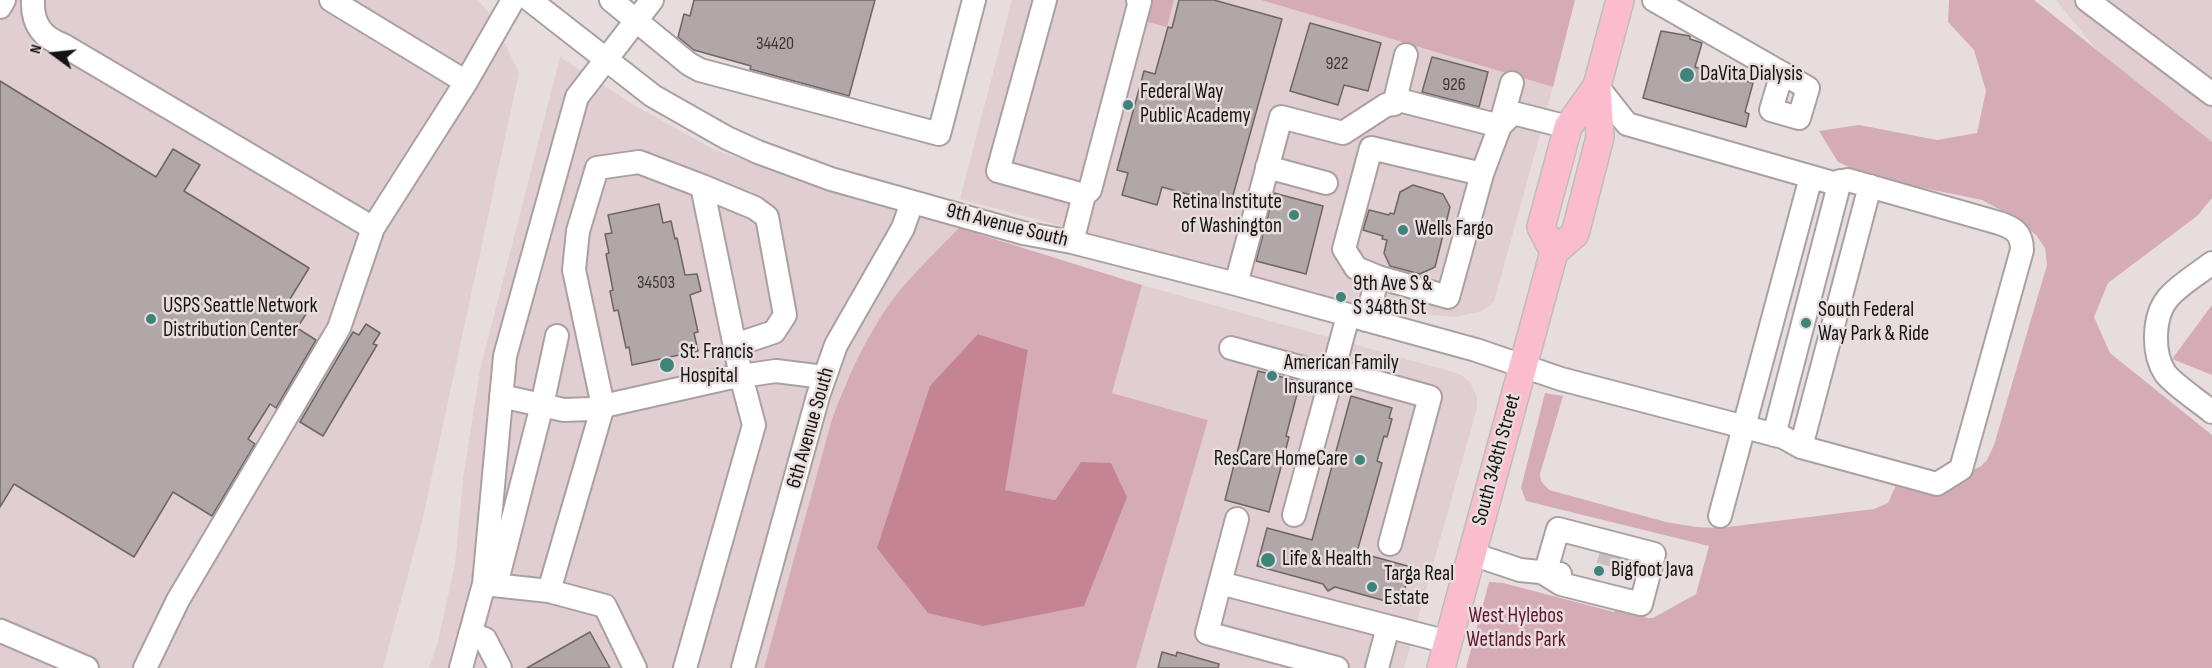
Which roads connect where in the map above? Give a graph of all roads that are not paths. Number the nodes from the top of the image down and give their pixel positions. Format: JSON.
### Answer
{"nodes":[{"id":1,"x":4,"y":0,"type":"edge"},
{"id":2,"x":33,"y":0,"type":"edge"},
{"id":3,"x":331,"y":0,"type":"edge"},
{"id":4,"x":513,"y":0,"type":"edge"},
{"id":5,"x":530,"y":0,"type":"edge"},
{"id":6,"x":611,"y":0,"type":"edge"},
{"id":7,"x":652,"y":0,"type":"edge"},
{"id":8,"x":974,"y":0,"type":"edge"},
{"id":9,"x":1046,"y":0,"type":"edge"},
{"id":10,"x":1138,"y":0,"type":"edge"},
{"id":11,"x":1620,"y":0,"type":"edge"},
{"id":12,"x":1654,"y":0,"type":"edge"},
{"id":13,"x":2087,"y":0,"type":"edge"},
{"id":14,"x":0,"y":7,"type":"edge"},
{"id":15,"x":636,"y":21,"type":"junction"},
{"id":16,"x":1406,"y":55,"type":"dead end"},
{"id":17,"x":606,"y":61,"type":"junction"},
{"id":18,"x":1782,"y":73,"type":"dead end"},
{"id":19,"x":466,"y":81,"type":"junction"},
{"id":20,"x":1512,"y":83,"type":"dead end"},
{"id":21,"x":1597,"y":86,"type":"junction"},
{"id":22,"x":2212,"y":94,"type":"edge"},
{"id":23,"x":1395,"y":99,"type":"junction"},
{"id":24,"x":1500,"y":126,"type":"junction"},
{"id":25,"x":1568,"y":127,"type":"junction"},
{"id":26,"x":1268,"y":167,"type":"junction"},
{"id":27,"x":1482,"y":174,"type":"junction"},
{"id":28,"x":1810,"y":177,"type":"junction"},
{"id":29,"x":1840,"y":181,"type":"junction"},
{"id":30,"x":1326,"y":183,"type":"dead end"},
{"id":31,"x":702,"y":186,"type":"junction"},
{"id":32,"x":1870,"y":186,"type":"junction"},
{"id":33,"x":1084,"y":195,"type":"junction"},
{"id":34,"x":912,"y":202,"type":"junction"},
{"id":35,"x":373,"y":228,"type":"junction"},
{"id":36,"x":1072,"y":242,"type":"junction"},
{"id":37,"x":1554,"y":252,"type":"junction"},
{"id":38,"x":2212,"y":262,"type":"edge"},
{"id":39,"x":1378,"y":278,"type":"junction"},
{"id":40,"x":1236,"y":284,"type":"junction"},
{"id":41,"x":1357,"y":318,"type":"junction"},
{"id":42,"x":557,"y":336,"type":"dead end"},
{"id":43,"x":735,"y":345,"type":"junction"},
{"id":44,"x":1231,"y":348,"type":"dead end"},
{"id":45,"x":1522,"y":366,"type":"junction"},
{"id":46,"x":1332,"y":373,"type":"junction"},
{"id":47,"x":741,"y":376,"type":"junction"},
{"id":48,"x":824,"y":377,"type":"junction"},
{"id":49,"x":501,"y":396,"type":"junction"},
{"id":50,"x":542,"y":405,"type":"junction"},
{"id":51,"x":603,"y":406,"type":"junction"},
{"id":52,"x":2212,"y":412,"type":"edge"},
{"id":53,"x":1744,"y":427,"type":"junction"},
{"id":54,"x":1774,"y":435,"type":"junction"},
{"id":55,"x":1801,"y":447,"type":"junction"},
{"id":56,"x":1294,"y":515,"type":"dead end"},
{"id":57,"x":1720,"y":516,"type":"dead end"},
{"id":58,"x":1237,"y":519,"type":"dead end"},
{"id":59,"x":1570,"y":533,"type":"junction"},
{"id":60,"x":1390,"y":544,"type":"dead end"},
{"id":61,"x":1600,"y":552,"type":"tunnel mouth"},
{"id":62,"x":1472,"y":554,"type":"junction"},
{"id":63,"x":1622,"y":559,"type":"tunnel mouth"},
{"id":64,"x":1545,"y":574,"type":"junction"},
{"id":65,"x":1220,"y":583,"type":"junction"},
{"id":66,"x":490,"y":584,"type":"junction"},
{"id":67,"x":549,"y":591,"type":"junction"},
{"id":68,"x":1388,"y":627,"type":"junction"},
{"id":69,"x":0,"y":632,"type":"edge"},
{"id":70,"x":470,"y":634,"type":"junction"},
{"id":71,"x":1448,"y":642,"type":"junction"},
{"id":72,"x":1289,"y":662,"type":"edge"},
{"id":73,"x":741,"y":666,"type":"edge"},
{"id":74,"x":87,"y":668,"type":"edge"},
{"id":75,"x":145,"y":668,"type":"edge"},
{"id":76,"x":461,"y":668,"type":"edge"},
{"id":77,"x":500,"y":668,"type":"edge"},
{"id":78,"x":635,"y":668,"type":"edge"},
{"id":79,"x":685,"y":668,"type":"edge"},
{"id":80,"x":1337,"y":668,"type":"edge"},
{"id":81,"x":1377,"y":668,"type":"edge"},
{"id":82,"x":1442,"y":668,"type":"edge"}],
"edges":[{"from":1,"to":14,"type":"street"},
{"from":2,"to":35,"type":"street"},
{"from":3,"to":19,"type":"street"},
{"from":4,"to":19,"type":"street"},
{"from":5,"to":17,"type":"street","name":"9th Avenue South"},
{"from":6,"to":15,"type":"street"},
{"from":7,"to":15,"type":"street"},
{"from":8,"to":15,"type":"street"},
{"from":9,"to":33,"type":"street"},
{"from":10,"to":33,"type":"street"},
{"from":11,"to":21,"type":"main road"},
{"from":12,"to":18,"type":"street"},
{"from":13,"to":22,"type":"street"},
{"from":15,"to":17,"type":"street"},
{"from":16,"to":23,"type":"street"},
{"from":17,"to":34,"type":"street","name":"9th Avenue South"},
{"from":17,"to":49,"type":"street"},
{"from":19,"to":35,"type":"street"},
{"from":20,"to":24,"type":"street"},
{"from":21,"to":25,"type":"main road"},
{"from":21,"to":28,"type":"street","name":"9th Avenue South"},
{"from":21,"to":37,"type":"main road"},
{"from":23,"to":24,"type":"street"},
{"from":23,"to":26,"type":"street"},
{"from":24,"to":25,"type":"street"},
{"from":24,"to":27,"type":"street"},
{"from":25,"to":37,"type":"main road"},
{"from":26,"to":30,"type":"street"},
{"from":26,"to":40,"type":"street"},
{"from":27,"to":39,"type":"street"},
{"from":27,"to":39,"type":"street"},
{"from":28,"to":29,"type":"street","name":"9th Avenue South"},
{"from":28,"to":53,"type":"street"},
{"from":29,"to":32,"type":"street","name":"9th Avenue South"},
{"from":29,"to":54,"type":"street"},
{"from":31,"to":43,"type":"street"},
{"from":31,"to":43,"type":"street"},
{"from":31,"to":51,"type":"street"},
{"from":32,"to":55,"type":"street"},
{"from":32,"to":55,"type":"street","name":"9th Avenue South"},
{"from":33,"to":36,"type":"street"},
{"from":34,"to":36,"type":"street","name":"9th Avenue South"},
{"from":34,"to":48,"type":"street","name":"6th Avenue South"},
{"from":35,"to":75,"type":"street"},
{"from":36,"to":40,"type":"street","name":"9th Avenue South"},
{"from":37,"to":45,"type":"main road","name":"South 348th Street"},
{"from":38,"to":52,"type":"street"},
{"from":39,"to":41,"type":"street"},
{"from":40,"to":41,"type":"street","name":"9th Avenue South"},
{"from":41,"to":45,"type":"street","name":"9th Avenue South"},
{"from":41,"to":46,"type":"street"},
{"from":42,"to":50,"type":"street"},
{"from":43,"to":47,"type":"street"},
{"from":44,"to":46,"type":"street"},
{"from":45,"to":53,"type":"street","name":"9th Avenue South"},
{"from":45,"to":62,"type":"main road","name":"South 348th Street"},
{"from":46,"to":56,"type":"street"},
{"from":46,"to":60,"type":"street"},
{"from":47,"to":48,"type":"street"},
{"from":47,"to":51,"type":"street"},
{"from":47,"to":79,"type":"street"},
{"from":48,"to":73,"type":"street","name":"6th Avenue South"},
{"from":49,"to":50,"type":"street"},
{"from":49,"to":66,"type":"street"},
{"from":50,"to":51,"type":"street"},
{"from":50,"to":66,"type":"street"},
{"from":51,"to":67,"type":"street"},
{"from":53,"to":54,"type":"street","name":"9th Avenue South"},
{"from":53,"to":57,"type":"street"},
{"from":54,"to":55,"type":"street","name":"9th Avenue South"},
{"from":58,"to":65,"type":"street"},
{"from":59,"to":61,"type":"street"},
{"from":59,"to":64,"type":"street"},
{"from":59,"to":64,"type":"street"},
{"from":62,"to":64,"type":"street"},
{"from":62,"to":71,"type":"main road","name":"South 348th Street"},
{"from":63,"to":64,"type":"street"},
{"from":65,"to":68,"type":"street"},
{"from":65,"to":72,"type":"street"},
{"from":66,"to":67,"type":"street"},
{"from":66,"to":70,"type":"street"},
{"from":67,"to":78,"type":"street"},
{"from":68,"to":71,"type":"street"},
{"from":68,"to":81,"type":"street"},
{"from":69,"to":74,"type":"street"},
{"from":70,"to":76,"type":"street"},
{"from":70,"to":77,"type":"street"},
{"from":71,"to":82,"type":"main road","name":"South 348th Street"},
{"from":72,"to":80,"type":"street"}]}
